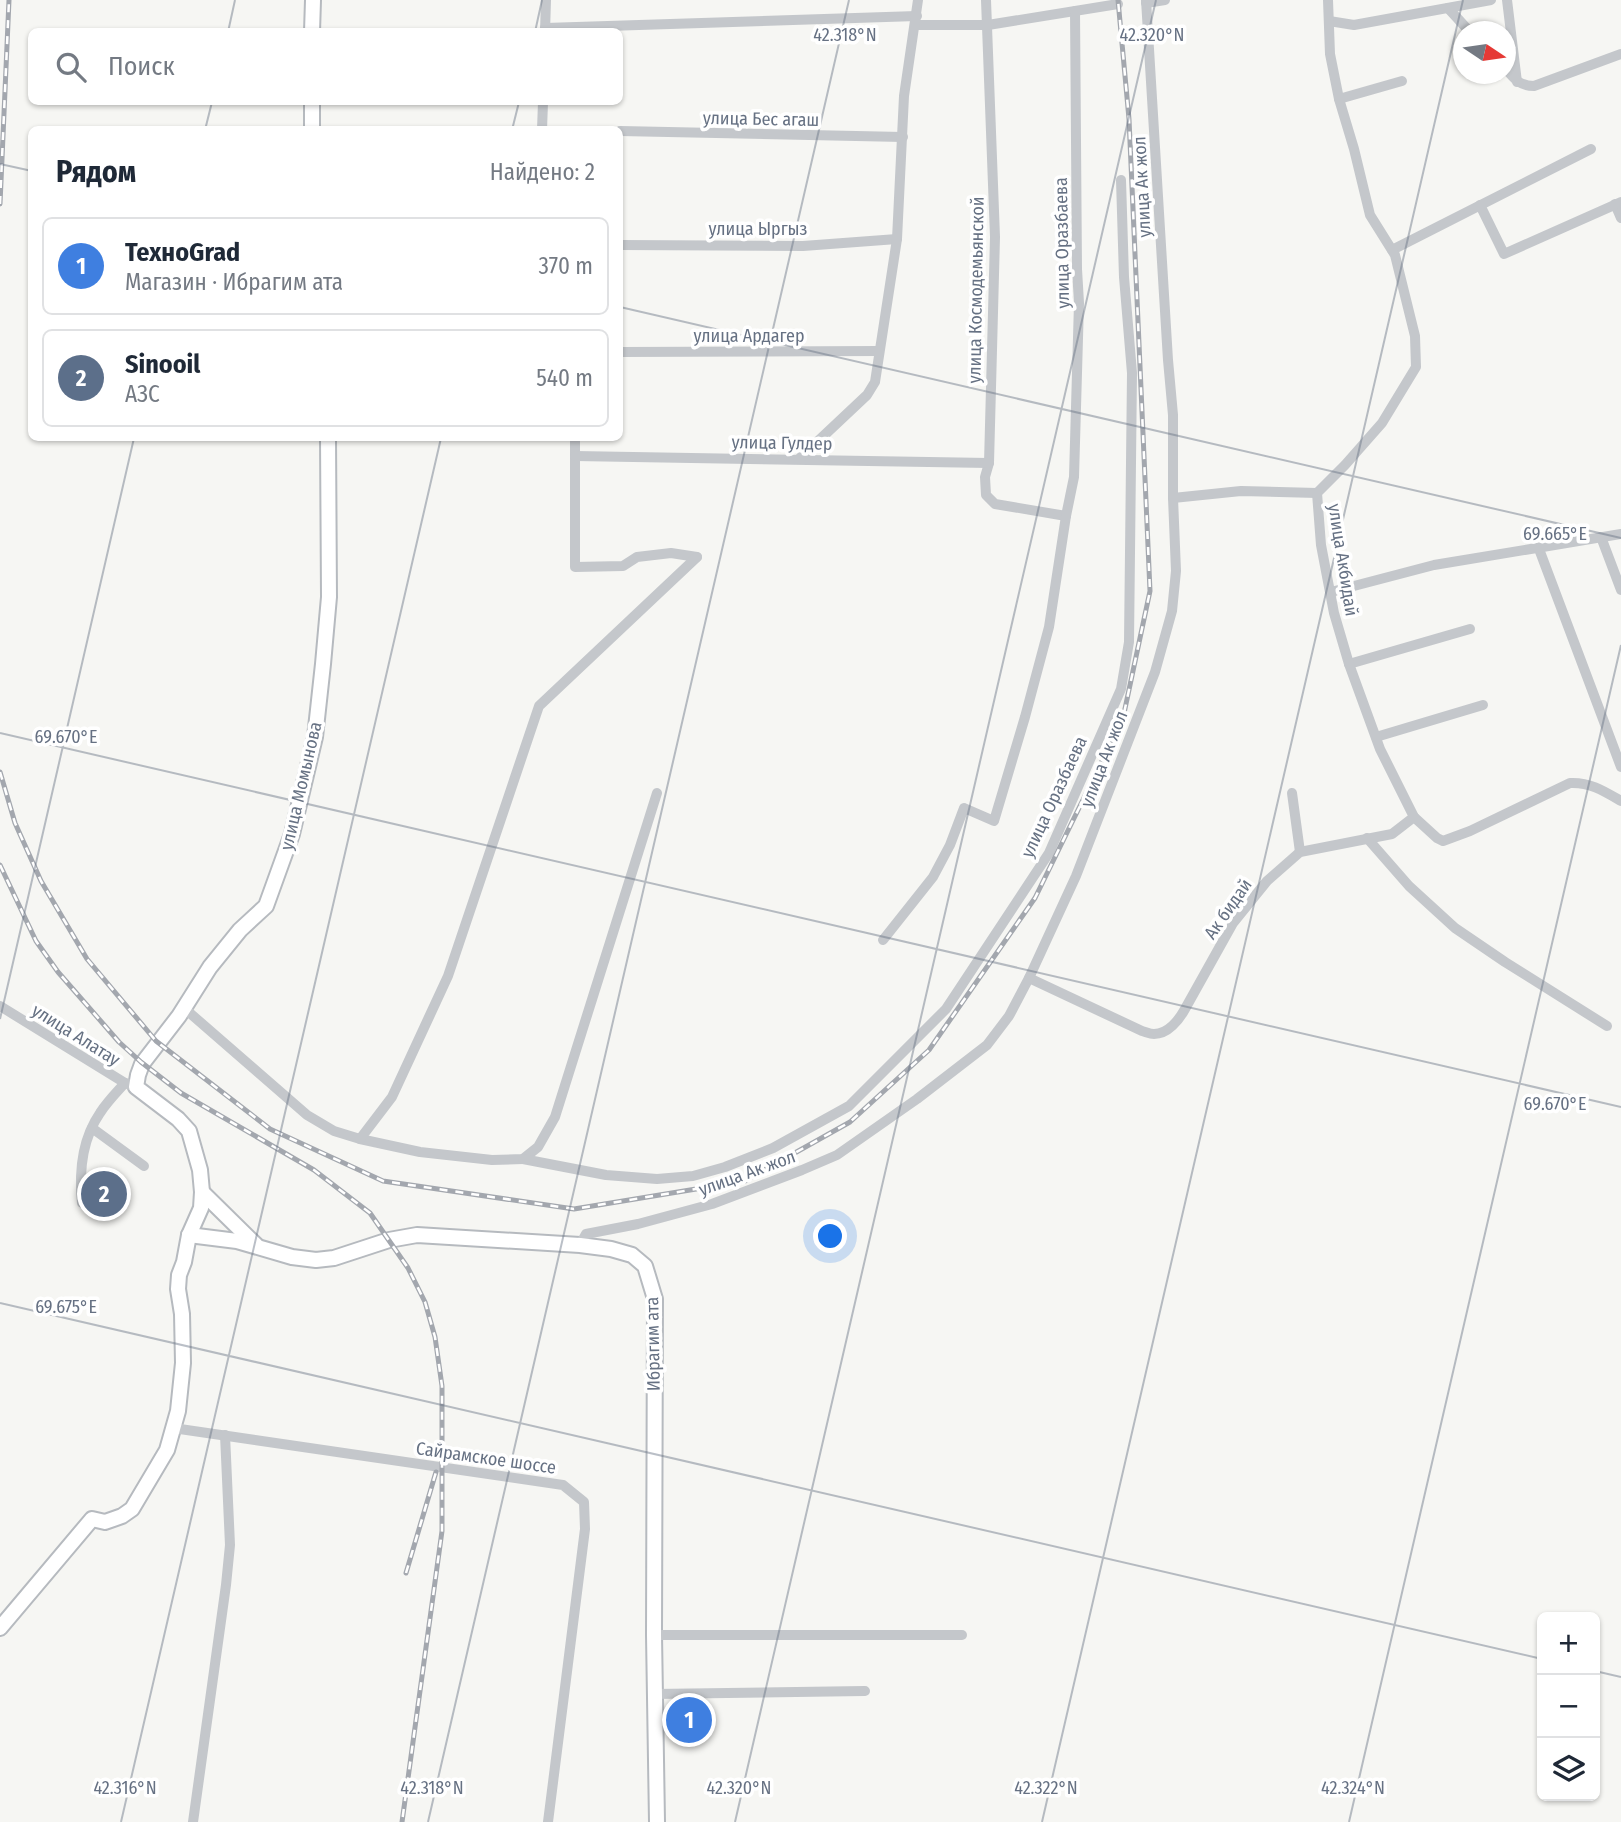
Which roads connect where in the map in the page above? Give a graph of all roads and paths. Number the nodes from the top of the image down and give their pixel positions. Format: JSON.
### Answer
{"nodes":[{"id":1,"x":313,"y":0,"type":"edge"},
{"id":2,"x":546,"y":0,"type":"edge"},
{"id":3,"x":918,"y":0,"type":"edge"},
{"id":4,"x":986,"y":0,"type":"edge"},
{"id":5,"x":1165,"y":0,"type":"edge"},
{"id":6,"x":1328,"y":0,"type":"edge"},
{"id":7,"x":1491,"y":0,"type":"edge"},
{"id":8,"x":1507,"y":0,"type":"edge"},
{"id":9,"x":1146,"y":2,"type":"edge"},
{"id":10,"x":1118,"y":5,"type":"dead end"},
{"id":11,"x":1079,"y":7,"type":"edge"},
{"id":12,"x":1448,"y":8,"type":"junction"},
{"id":13,"x":916,"y":21,"type":"junction"},
{"id":14,"x":1329,"y":21,"type":"junction"},
{"id":15,"x":1460,"y":21,"type":"edge"},
{"id":16,"x":988,"y":25,"type":"junction"},
{"id":17,"x":312,"y":28,"type":"edge"},
{"id":18,"x":545,"y":28,"type":"edge"},
{"id":19,"x":623,"y":28,"type":"edge"},
{"id":20,"x":1621,"y":54,"type":"edge"},
{"id":21,"x":1402,"y":81,"type":"dead end"},
{"id":22,"x":1517,"y":82,"type":"joint"},
{"id":23,"x":1339,"y":99,"type":"junction"},
{"id":24,"x":312,"y":105,"type":"edge"},
{"id":25,"x":543,"y":105,"type":"edge"},
{"id":26,"x":312,"y":126,"type":"edge"},
{"id":27,"x":542,"y":126,"type":"edge"},
{"id":28,"x":623,"y":131,"type":"edge"},
{"id":29,"x":902,"y":137,"type":"junction"},
{"id":30,"x":1591,"y":149,"type":"dead end"},
{"id":31,"x":1121,"y":180,"type":"dead end"},
{"id":32,"x":1618,"y":203,"type":"edge"},
{"id":33,"x":1480,"y":205,"type":"junction"},
{"id":34,"x":1621,"y":218,"type":"edge"},
{"id":35,"x":897,"y":239,"type":"junction"},
{"id":36,"x":623,"y":245,"type":"edge"},
{"id":37,"x":1392,"y":250,"type":"junction"},
{"id":38,"x":879,"y":351,"type":"junction"},
{"id":39,"x":623,"y":352,"type":"edge"},
{"id":40,"x":328,"y":441,"type":"edge"},
{"id":41,"x":575,"y":441,"type":"edge"},
{"id":42,"x":575,"y":456,"type":"junction"},
{"id":43,"x":799,"y":459,"type":"junction"},
{"id":44,"x":989,"y":463,"type":"junction"},
{"id":45,"x":1317,"y":493,"type":"junction"},
{"id":46,"x":1173,"y":498,"type":"junction"},
{"id":47,"x":1066,"y":516,"type":"junction"},
{"id":48,"x":1621,"y":534,"type":"edge"},
{"id":49,"x":1601,"y":537,"type":"junction"},
{"id":50,"x":1539,"y":549,"type":"junction"},
{"id":51,"x":1621,"y":590,"type":"edge"},
{"id":52,"x":1331,"y":592,"type":"junction"},
{"id":53,"x":1470,"y":629,"type":"dead end"},
{"id":54,"x":1349,"y":664,"type":"junction"},
{"id":55,"x":1482,"y":705,"type":"dead end"},
{"id":56,"x":1376,"y":737,"type":"junction"},
{"id":57,"x":1621,"y":767,"type":"edge"},
{"id":58,"x":657,"y":793,"type":"dead end"},
{"id":59,"x":1292,"y":793,"type":"dead end"},
{"id":60,"x":1621,"y":801,"type":"edge"},
{"id":61,"x":1414,"y":817,"type":"junction"},
{"id":62,"x":1367,"y":838,"type":"junction"},
{"id":63,"x":1300,"y":852,"type":"junction"},
{"id":64,"x":883,"y":940,"type":"dead end"},
{"id":65,"x":1029,"y":978,"type":"junction"},
{"id":66,"x":0,"y":1006,"type":"edge"},
{"id":67,"x":184,"y":1008,"type":"junction"},
{"id":68,"x":1607,"y":1026,"type":"dead end"},
{"id":69,"x":130,"y":1085,"type":"junction"},
{"id":70,"x":92,"y":1128,"type":"junction"},
{"id":71,"x":360,"y":1139,"type":"junction"},
{"id":72,"x":523,"y":1159,"type":"junction"},
{"id":73,"x":144,"y":1166,"type":"dead end"},
{"id":74,"x":202,"y":1192,"type":"junction"},
{"id":75,"x":82,"y":1203,"type":"dead end"},
{"id":76,"x":188,"y":1235,"type":"junction"},
{"id":77,"x":580,"y":1245,"type":"junction"},
{"id":78,"x":257,"y":1246,"type":"junction"},
{"id":79,"x":173,"y":1428,"type":"junction"},
{"id":80,"x":225,"y":1434,"type":"junction"},
{"id":81,"x":0,"y":1628,"type":"edge"},
{"id":82,"x":962,"y":1634,"type":"dead end"},
{"id":83,"x":654,"y":1635,"type":"junction"},
{"id":84,"x":865,"y":1691,"type":"dead end"},
{"id":85,"x":654,"y":1694,"type":"junction"},
{"id":86,"x":193,"y":1822,"type":"edge"},
{"id":87,"x":548,"y":1822,"type":"edge"},
{"id":88,"x":657,"y":1822,"type":"edge"}],
"edges":[{"from":1,"to":17,"type":"main road"},
{"from":2,"to":18,"type":"street"},
{"from":3,"to":13,"type":"street"},
{"from":4,"to":16,"type":"street","name":"улица Космодемьянской"},
{"from":5,"to":9,"type":"street"},
{"from":6,"to":14,"type":"street","name":"улица Акбидай"},
{"from":7,"to":12,"type":"street"},
{"from":8,"to":22,"type":"street"},
{"from":9,"to":46,"type":"street","name":"улица Ак жол"},
{"from":10,"to":11,"type":"street"},
{"from":11,"to":16,"type":"street"},
{"from":11,"to":47,"type":"street","name":"улица Оразбаева"},
{"from":12,"to":14,"type":"street"},
{"from":12,"to":15,"type":"street"},
{"from":13,"to":16,"type":"street"},
{"from":13,"to":19,"type":"street"},
{"from":13,"to":29,"type":"street"},
{"from":14,"to":23,"type":"street","name":"улица Акбидай"},
{"from":16,"to":44,"type":"street","name":"улица Космодемьянской"},
{"from":20,"to":22,"type":"street"},
{"from":21,"to":23,"type":"street"},
{"from":23,"to":37,"type":"street","name":"улица Акбидай"},
{"from":24,"to":26,"type":"main road"},
{"from":25,"to":27,"type":"street"},
{"from":28,"to":29,"type":"street","name":"улица Бес агаш"},
{"from":29,"to":35,"type":"street"},
{"from":30,"to":33,"type":"street"},
{"from":31,"to":72,"type":"street","name":"улица Оразбаева"},
{"from":32,"to":33,"type":"street"},
{"from":32,"to":34,"type":"street"},
{"from":33,"to":37,"type":"street"},
{"from":35,"to":36,"type":"street","name":"улица Ыргыз"},
{"from":35,"to":38,"type":"street"},
{"from":37,"to":45,"type":"street","name":"улица Акбидай"},
{"from":38,"to":39,"type":"street","name":"улица Ардагер"},
{"from":38,"to":43,"type":"street"},
{"from":40,"to":67,"type":"main road","name":"улица Момынова"},
{"from":41,"to":42,"type":"street"},
{"from":42,"to":43,"type":"street","name":"улица Гулдер"},
{"from":42,"to":71,"type":"street"},
{"from":43,"to":44,"type":"street","name":"улица Гулдер"},
{"from":44,"to":47,"type":"street","name":"улица Космодемьянской"},
{"from":45,"to":46,"type":"street"},
{"from":45,"to":52,"type":"street","name":"улица Акбидай"},
{"from":46,"to":65,"type":"street","name":"улица Ак жол"},
{"from":47,"to":64,"type":"street","name":"улица Оразбаева"},
{"from":48,"to":49,"type":"street"},
{"from":49,"to":50,"type":"street"},
{"from":49,"to":51,"type":"street"},
{"from":50,"to":52,"type":"street"},
{"from":50,"to":57,"type":"street"},
{"from":52,"to":54,"type":"street","name":"улица Акбидай"},
{"from":53,"to":54,"type":"street"},
{"from":54,"to":56,"type":"street","name":"улица Акбидай"},
{"from":55,"to":56,"type":"street"},
{"from":56,"to":61,"type":"street","name":"улица Акбидай"},
{"from":58,"to":72,"type":"street"},
{"from":59,"to":63,"type":"street"},
{"from":60,"to":61,"type":"street"},
{"from":61,"to":62,"type":"street","name":"Ак бидай"},
{"from":62,"to":63,"type":"street","name":"Ак бидай"},
{"from":62,"to":68,"type":"street"},
{"from":63,"to":65,"type":"street","name":"Ак бидай"},
{"from":65,"to":77,"type":"street","name":"улица Ак жол"},
{"from":66,"to":69,"type":"street","name":"улица Алатау"},
{"from":67,"to":69,"type":"main road","name":"улица Момынова"},
{"from":67,"to":71,"type":"street","name":"улица Оразбаева"},
{"from":69,"to":70,"type":"street"},
{"from":69,"to":74,"type":"main road"},
{"from":70,"to":73,"type":"street"},
{"from":70,"to":75,"type":"street"},
{"from":71,"to":72,"type":"street","name":"улица Оразбаева"},
{"from":74,"to":76,"type":"main road"},
{"from":74,"to":78,"type":"main road"},
{"from":76,"to":78,"type":"main road","name":"Ибрагим ата"},
{"from":76,"to":79,"type":"main road"},
{"from":77,"to":78,"type":"main road","name":"Ибрагим ата"},
{"from":77,"to":83,"type":"main road","name":"Ибрагим ата"},
{"from":79,"to":80,"type":"street","name":"Сайрамское шоссе"},
{"from":79,"to":81,"type":"main road"},
{"from":80,"to":86,"type":"street"},
{"from":80,"to":87,"type":"street","name":"Сайрамское шоссе"},
{"from":82,"to":83,"type":"street"},
{"from":83,"to":85,"type":"main road","name":"Ибрагим ата"},
{"from":84,"to":85,"type":"street"},
{"from":85,"to":88,"type":"main road","name":"Ибрагим ата"}]}
